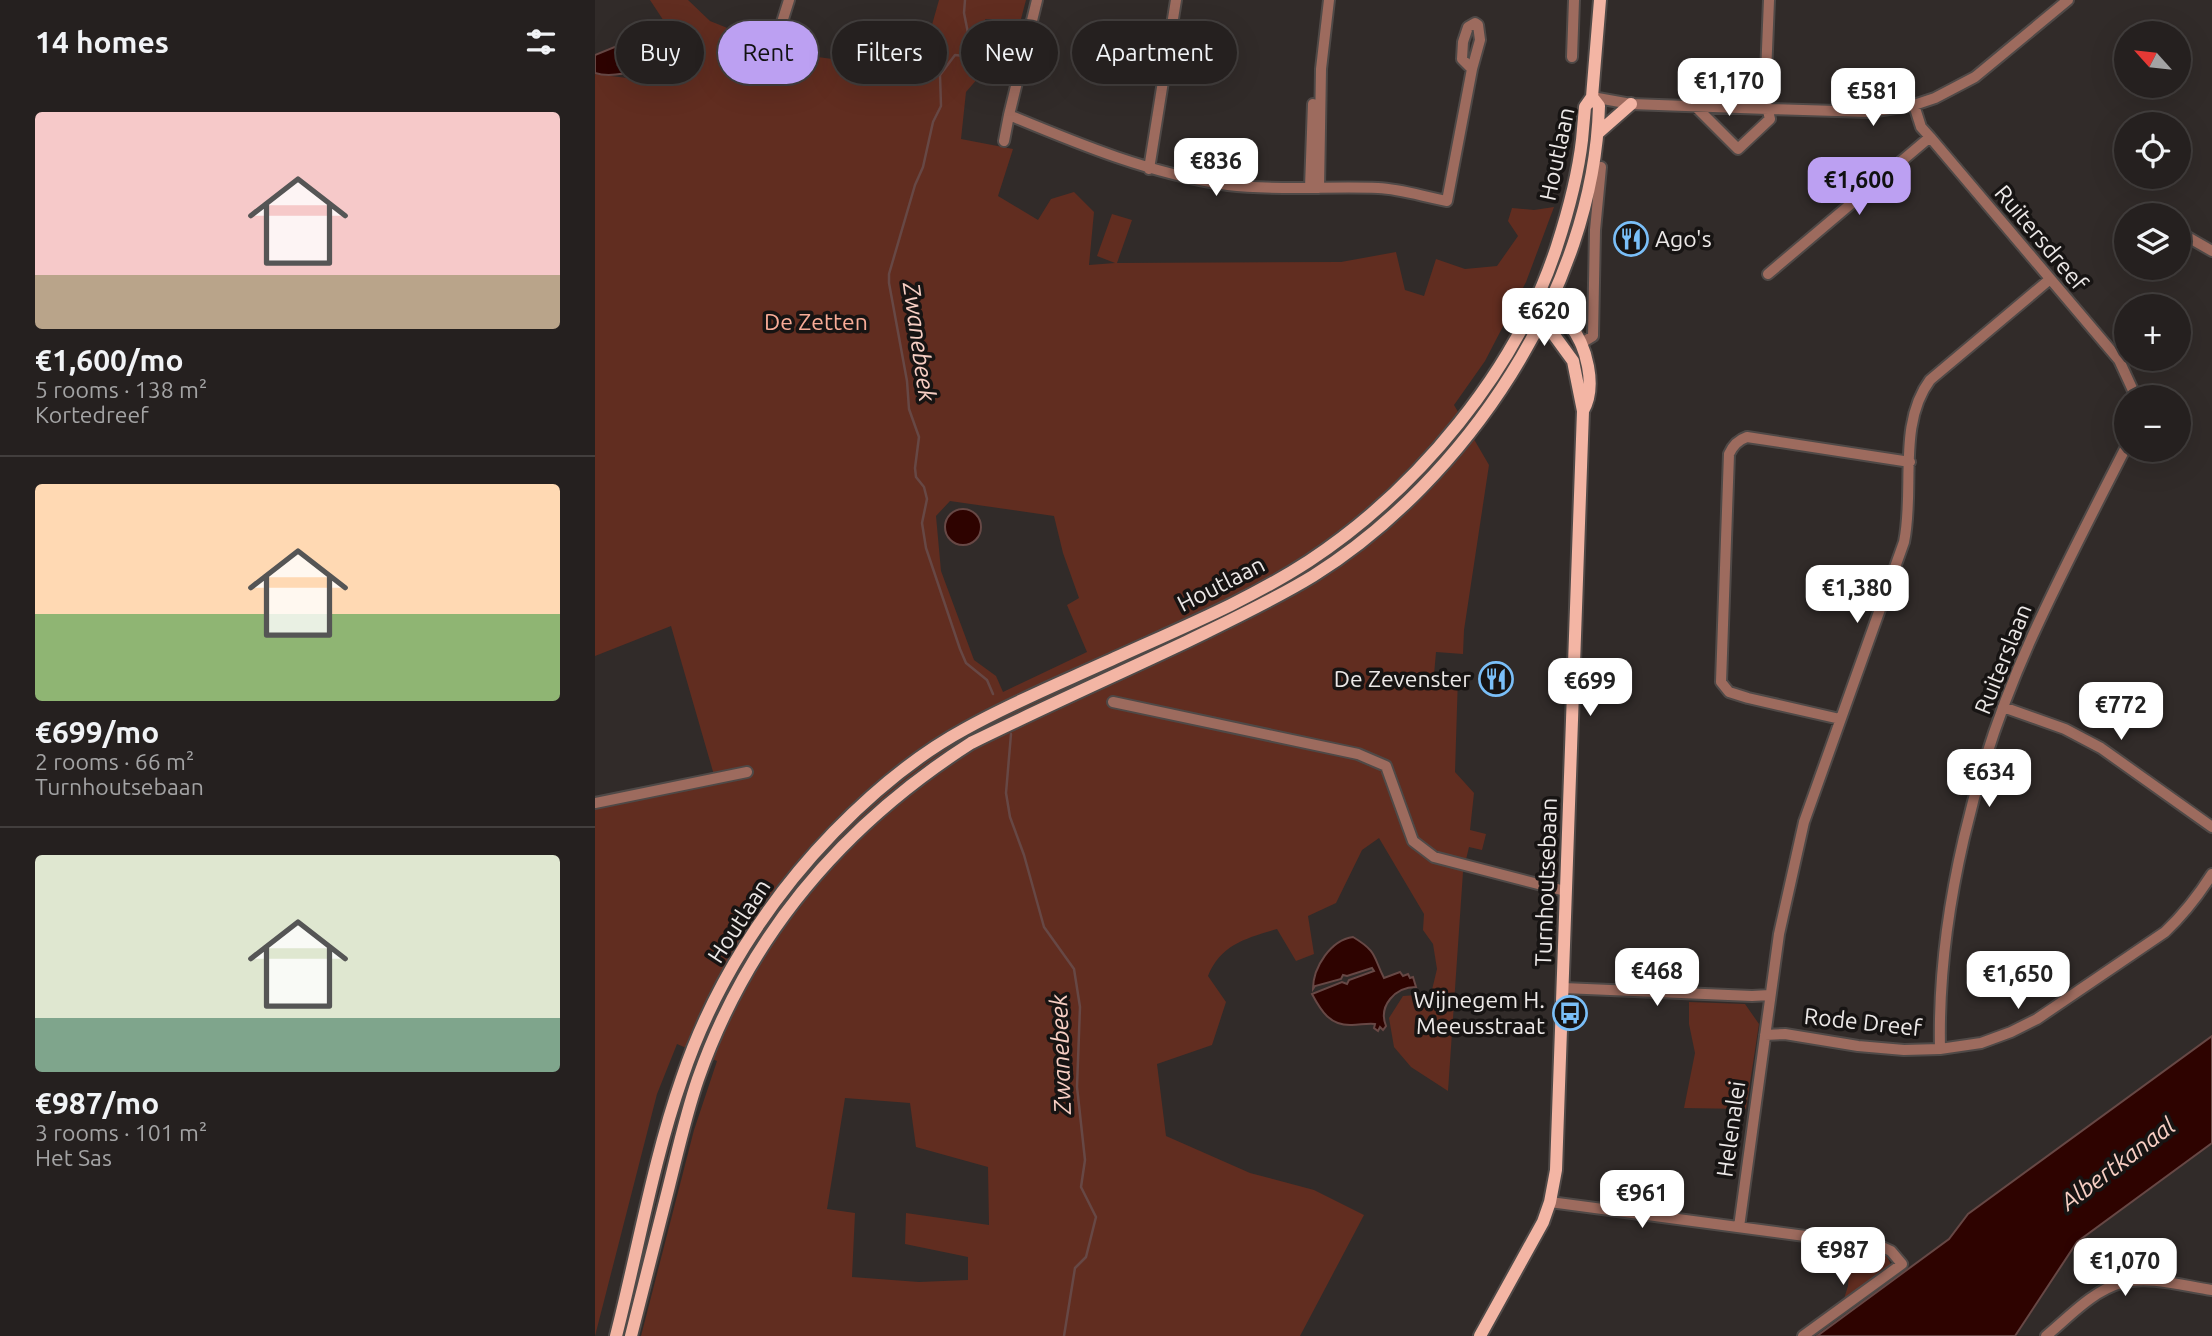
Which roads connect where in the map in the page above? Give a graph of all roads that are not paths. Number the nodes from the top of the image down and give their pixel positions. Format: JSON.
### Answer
{"nodes":[{"id":1,"x":789,"y":0,"type":"edge"},
{"id":2,"x":1037,"y":0,"type":"edge"},
{"id":3,"x":1176,"y":0,"type":"edge"},
{"id":4,"x":1321,"y":0,"type":"edge"},
{"id":5,"x":1328,"y":0,"type":"edge"},
{"id":6,"x":1574,"y":0,"type":"edge"},
{"id":7,"x":1600,"y":0,"type":"edge"},
{"id":8,"x":1769,"y":0,"type":"edge"},
{"id":9,"x":2068,"y":0,"type":"edge"},
{"id":10,"x":1322,"y":17,"type":"junction"},
{"id":11,"x":782,"y":21,"type":"edge"},
{"id":12,"x":1572,"y":57,"type":"dead end"},
{"id":13,"x":1472,"y":69,"type":"dead end"},
{"id":14,"x":1592,"y":97,"type":"junction"},
{"id":15,"x":1630,"y":104,"type":"junction"},
{"id":16,"x":1914,"y":105,"type":"junction"},
{"id":17,"x":1695,"y":106,"type":"junction"},
{"id":18,"x":1768,"y":110,"type":"junction"},
{"id":19,"x":1009,"y":115,"type":"junction"},
{"id":20,"x":1598,"y":133,"type":"junction"},
{"id":21,"x":1930,"y":137,"type":"junction"},
{"id":22,"x":1004,"y":141,"type":"dead end"},
{"id":23,"x":1601,"y":167,"type":"dead end"},
{"id":24,"x":1149,"y":169,"type":"junction"},
{"id":25,"x":1315,"y":188,"type":"junction"},
{"id":26,"x":2191,"y":239,"type":"edge"},
{"id":27,"x":2212,"y":251,"type":"edge"},
{"id":28,"x":1768,"y":274,"type":"dead end"},
{"id":29,"x":2049,"y":280,"type":"junction"},
{"id":30,"x":1531,"y":310,"type":"junction"},
{"id":31,"x":1547,"y":311,"type":"junction"},
{"id":32,"x":1540,"y":323,"type":"junction"},
{"id":33,"x":1580,"y":344,"type":"junction"},
{"id":34,"x":1568,"y":351,"type":"junction"},
{"id":35,"x":2130,"y":385,"type":"edge"},
{"id":36,"x":1583,"y":411,"type":"junction"},
{"id":37,"x":1910,"y":461,"type":"junction"},
{"id":38,"x":2118,"y":462,"type":"edge"},
{"id":39,"x":1113,"y":702,"type":"dead end"},
{"id":40,"x":2003,"y":706,"type":"junction"},
{"id":41,"x":1840,"y":719,"type":"junction"},
{"id":42,"x":747,"y":772,"type":"dead end"},
{"id":43,"x":595,"y":803,"type":"edge"},
{"id":44,"x":2212,"y":827,"type":"edge"},
{"id":45,"x":2212,"y":874,"type":"edge"},
{"id":46,"x":1565,"y":891,"type":"junction"},
{"id":47,"x":1563,"y":988,"type":"junction"},
{"id":48,"x":1769,"y":998,"type":"junction"},
{"id":49,"x":1766,"y":1031,"type":"junction"},
{"id":50,"x":1940,"y":1049,"type":"junction"},
{"id":51,"x":1550,"y":1202,"type":"junction"},
{"id":52,"x":1739,"y":1227,"type":"junction"},
{"id":53,"x":2212,"y":1290,"type":"edge"},
{"id":54,"x":616,"y":1336,"type":"edge"},
{"id":55,"x":631,"y":1336,"type":"edge"},
{"id":56,"x":1480,"y":1336,"type":"edge"},
{"id":57,"x":1803,"y":1336,"type":"edge"},
{"id":58,"x":2046,"y":1336,"type":"edge"}],
"edges":[{"from":1,"to":11,"type":"street"},
{"from":2,"to":19,"type":"street"},
{"from":3,"to":24,"type":"street"},
{"from":4,"to":10,"type":"street"},
{"from":5,"to":10,"type":"street"},
{"from":6,"to":12,"type":"street"},
{"from":7,"to":14,"type":"main road"},
{"from":8,"to":18,"type":"street"},
{"from":9,"to":16,"type":"street"},
{"from":10,"to":25,"type":"street"},
{"from":13,"to":25,"type":"street"},
{"from":14,"to":15,"type":"street"},
{"from":14,"to":20,"type":"main road","name":"Houtlaan"},
{"from":14,"to":30,"type":"main road","name":"Houtlaan"},
{"from":15,"to":17,"type":"street"},
{"from":15,"to":20,"type":"main road"},
{"from":16,"to":18,"type":"street"},
{"from":16,"to":21,"type":"street","name":"Ruitersdreef"},
{"from":17,"to":18,"type":"street"},
{"from":17,"to":18,"type":"street"},
{"from":19,"to":22,"type":"street"},
{"from":19,"to":24,"type":"street"},
{"from":20,"to":31,"type":"main road","name":"Houtlaan"},
{"from":21,"to":28,"type":"street"},
{"from":21,"to":29,"type":"street","name":"Ruitersdreef"},
{"from":23,"to":33,"type":"street"},
{"from":24,"to":25,"type":"street"},
{"from":26,"to":27,"type":"street"},
{"from":29,"to":35,"type":"street","name":"Ruitersdreef"},
{"from":29,"to":37,"type":"street","name":"Helenalei"},
{"from":30,"to":31,"type":"main road","name":"Turnhoutsebaan"},
{"from":30,"to":32,"type":"main road","name":"Turnhoutsebaan"},
{"from":30,"to":54,"type":"main road","name":"Houtlaan"},
{"from":31,"to":32,"type":"main road","name":"Houtlaan"},
{"from":31,"to":33,"type":"main road","name":"Turnhoutsebaan"},
{"from":32,"to":34,"type":"main road","name":"Turnhoutsebaan"},
{"from":32,"to":55,"type":"main road","name":"Houtlaan"},
{"from":33,"to":34,"type":"main road"},
{"from":33,"to":36,"type":"main road","name":"Turnhoutsebaan"},
{"from":34,"to":36,"type":"main road","name":"Turnhoutsebaan"},
{"from":36,"to":46,"type":"main road","name":"Turnhoutsebaan"},
{"from":37,"to":41,"type":"street","name":"Helenalei"},
{"from":37,"to":41,"type":"street"},
{"from":38,"to":40,"type":"street","name":"Ruiterslaan"},
{"from":39,"to":46,"type":"street"},
{"from":40,"to":44,"type":"street"},
{"from":40,"to":50,"type":"street","name":"Ruiterslaan"},
{"from":41,"to":48,"type":"street","name":"Helenalei"},
{"from":42,"to":43,"type":"street"},
{"from":45,"to":50,"type":"street","name":"Rode Dreef"},
{"from":46,"to":47,"type":"main road","name":"Turnhoutsebaan"},
{"from":47,"to":48,"type":"street"},
{"from":47,"to":51,"type":"main road","name":"Turnhoutsebaan"},
{"from":48,"to":49,"type":"street","name":"Helenalei"},
{"from":49,"to":50,"type":"street","name":"Rode Dreef"},
{"from":49,"to":52,"type":"street","name":"Helenalei"},
{"from":51,"to":52,"type":"street"},
{"from":51,"to":56,"type":"main road","name":"Turnhoutsebaan"},
{"from":52,"to":57,"type":"street"},
{"from":53,"to":58,"type":"street"}]}
